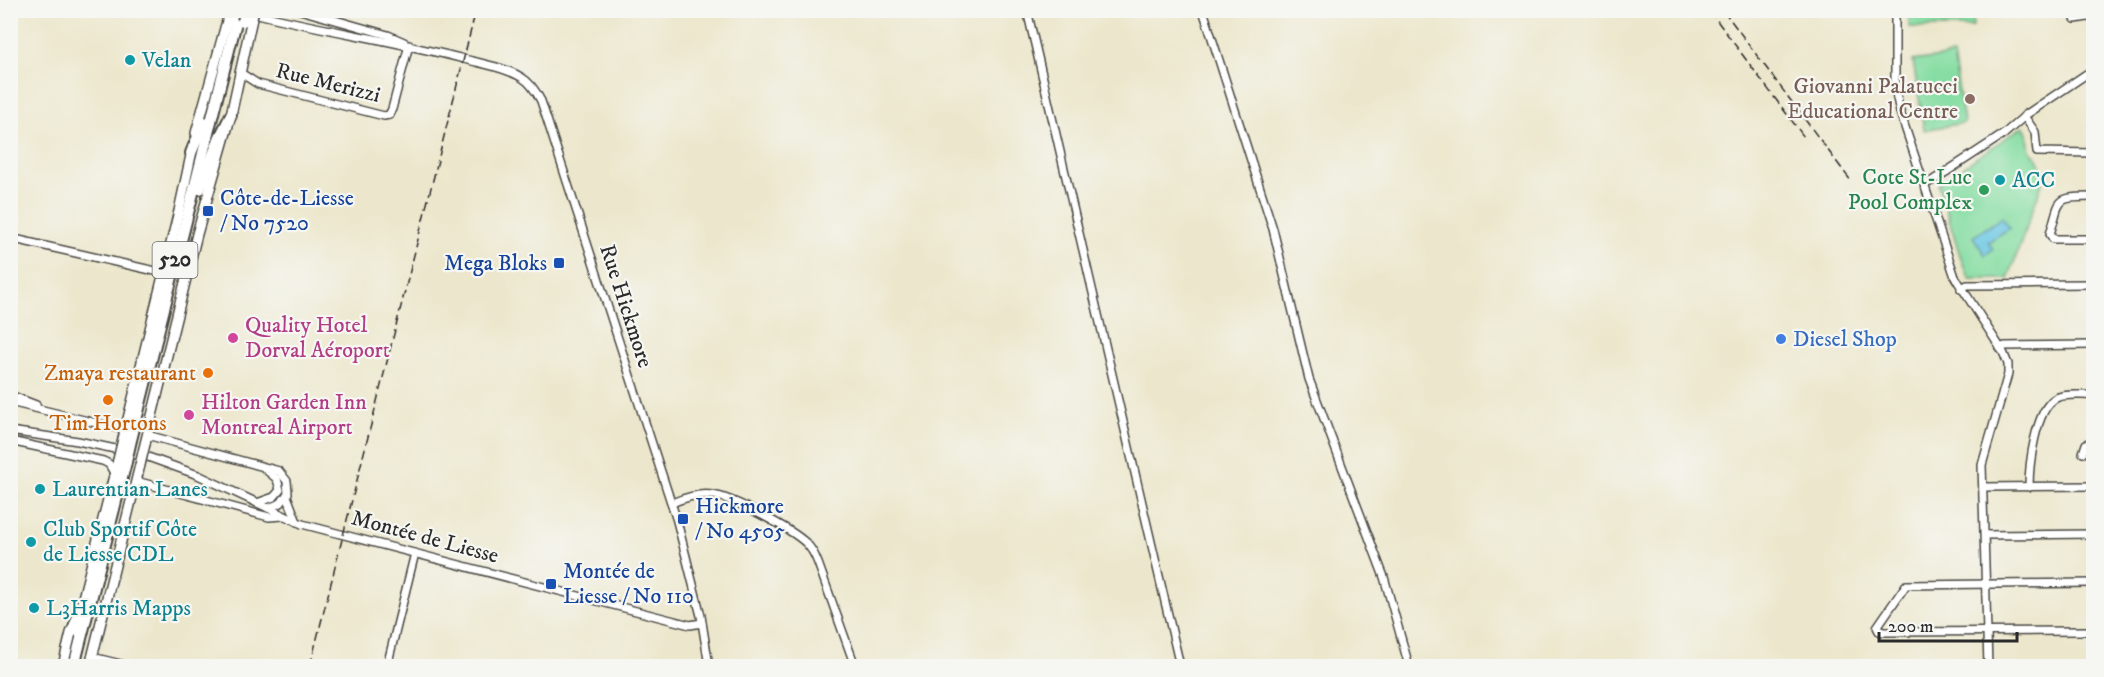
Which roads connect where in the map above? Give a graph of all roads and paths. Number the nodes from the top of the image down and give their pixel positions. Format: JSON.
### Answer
{"nodes":[{"id":1,"x":300,"y":10,"type":"edge"},
{"id":2,"x":1027,"y":10,"type":"edge"},
{"id":3,"x":1203,"y":10,"type":"edge"},
{"id":4,"x":1895,"y":10,"type":"edge"},
{"id":5,"x":256,"y":12,"type":"edge"},
{"id":6,"x":239,"y":16,"type":"edge"},
{"id":7,"x":2094,"y":16,"type":"edge"},
{"id":8,"x":2075,"y":19,"type":"dead end"},
{"id":9,"x":409,"y":45,"type":"junction"},
{"id":10,"x":2094,"y":69,"type":"edge"},
{"id":11,"x":239,"y":72,"type":"junction"},
{"id":12,"x":221,"y":80,"type":"junction"},
{"id":13,"x":258,"y":84,"type":"junction"},
{"id":14,"x":236,"y":87,"type":"junction"},
{"id":15,"x":231,"y":115,"type":"junction"},
{"id":16,"x":2024,"y":116,"type":"junction"},
{"id":17,"x":191,"y":153,"type":"junction"},
{"id":18,"x":2094,"y":153,"type":"edge"},
{"id":19,"x":1923,"y":184,"type":"junction"},
{"id":20,"x":200,"y":189,"type":"junction"},
{"id":21,"x":2094,"y":197,"type":"edge"},
{"id":22,"x":10,"y":238,"type":"edge"},
{"id":23,"x":2094,"y":239,"type":"edge"},
{"id":24,"x":164,"y":273,"type":"junction"},
{"id":25,"x":2094,"y":284,"type":"edge"},
{"id":26,"x":1961,"y":289,"type":"junction"},
{"id":27,"x":2094,"y":345,"type":"edge"},
{"id":28,"x":2000,"y":348,"type":"junction"},
{"id":29,"x":10,"y":395,"type":"edge"},
{"id":30,"x":2094,"y":396,"type":"edge"},
{"id":31,"x":10,"y":402,"type":"edge"},
{"id":32,"x":55,"y":413,"type":"junction"},
{"id":33,"x":10,"y":431,"type":"edge"},
{"id":34,"x":135,"y":438,"type":"junction"},
{"id":35,"x":10,"y":441,"type":"edge"},
{"id":36,"x":2094,"y":441,"type":"edge"},
{"id":37,"x":115,"y":449,"type":"dead end"},
{"id":38,"x":2083,"y":453,"type":"dead end"},
{"id":39,"x":148,"y":457,"type":"dead end"},
{"id":40,"x":129,"y":463,"type":"junction"},
{"id":41,"x":263,"y":467,"type":"junction"},
{"id":42,"x":114,"y":473,"type":"junction"},
{"id":43,"x":136,"y":481,"type":"junction"},
{"id":44,"x":2094,"y":486,"type":"edge"},
{"id":45,"x":1983,"y":487,"type":"junction"},
{"id":46,"x":2029,"y":487,"type":"junction"},
{"id":47,"x":287,"y":496,"type":"junction"},
{"id":48,"x":257,"y":503,"type":"junction"},
{"id":49,"x":672,"y":503,"type":"junction"},
{"id":50,"x":268,"y":508,"type":"junction"},
{"id":51,"x":283,"y":516,"type":"junction"},
{"id":52,"x":297,"y":522,"type":"junction"},
{"id":53,"x":2094,"y":534,"type":"edge"},
{"id":54,"x":1985,"y":535,"type":"junction"},
{"id":55,"x":416,"y":553,"type":"junction"},
{"id":56,"x":2094,"y":583,"type":"edge"},
{"id":57,"x":1987,"y":584,"type":"junction"},
{"id":58,"x":80,"y":610,"type":"junction"},
{"id":59,"x":702,"y":624,"type":"junction"},
{"id":60,"x":2094,"y":631,"type":"edge"},
{"id":61,"x":1987,"y":632,"type":"junction"},
{"id":62,"x":91,"y":662,"type":"edge"},
{"id":63,"x":77,"y":664,"type":"edge"},
{"id":64,"x":63,"y":666,"type":"edge"},
{"id":65,"x":129,"y":666,"type":"edge"},
{"id":66,"x":387,"y":666,"type":"edge"},
{"id":67,"x":709,"y":666,"type":"edge"},
{"id":68,"x":855,"y":666,"type":"edge"},
{"id":69,"x":1180,"y":666,"type":"edge"},
{"id":70,"x":1410,"y":666,"type":"edge"},
{"id":71,"x":1988,"y":666,"type":"edge"}],
"edges":[{"from":1,"to":9,"type":"street"},
{"from":2,"to":69,"type":"street"},
{"from":3,"to":70,"type":"street"},
{"from":4,"to":19,"type":"street"},
{"from":5,"to":6,"type":"main road","bridge":true},
{"from":5,"to":9,"type":"street"},
{"from":6,"to":11,"type":"main road"},
{"from":6,"to":12,"type":"highway","number":"520"},
{"from":6,"to":17,"type":"main road"},
{"from":6,"to":20,"type":"highway","number":"520"},
{"from":7,"to":8,"type":"street"},
{"from":9,"to":13,"type":"street","name":"Rue Merizzi"},
{"from":9,"to":49,"type":"street","name":"Rue Hickmore"},
{"from":10,"to":16,"type":"street"},
{"from":11,"to":13,"type":"street","name":"Rue Merizzi"},
{"from":11,"to":14,"type":"main road"},
{"from":12,"to":17,"type":"highway"},
{"from":12,"to":34,"type":"highway","number":"520"},
{"from":13,"to":14,"type":"street","name":"Rue Merizzi"},
{"from":14,"to":15,"type":"main road"},
{"from":15,"to":20,"type":"highway"},
{"from":15,"to":34,"type":"main road"},
{"from":16,"to":18,"type":"street"},
{"from":16,"to":19,"type":"street"},
{"from":17,"to":24,"type":"main road"},
{"from":19,"to":26,"type":"street"},
{"from":20,"to":34,"type":"highway","number":"520"},
{"from":21,"to":23,"type":"street"},
{"from":22,"to":24,"type":"street"},
{"from":24,"to":34,"type":"main road"},
{"from":25,"to":26,"type":"street"},
{"from":26,"to":28,"type":"street"},
{"from":27,"to":28,"type":"street"},
{"from":28,"to":45,"type":"street"},
{"from":29,"to":32,"type":"street"},
{"from":30,"to":46,"type":"street"},
{"from":31,"to":32,"type":"street"},
{"from":32,"to":34,"type":"street"},
{"from":33,"to":37,"type":"street"},
{"from":34,"to":40,"type":"highway","number":"520"},
{"from":34,"to":41,"type":"street"},
{"from":35,"to":42,"type":"street"},
{"from":36,"to":38,"type":"street"},
{"from":39,"to":48,"type":"street","name":"Montée de Liesse"},
{"from":40,"to":42,"type":"main road"},
{"from":40,"to":43,"type":"main road"},
{"from":40,"to":63,"type":"highway","number":"520"},
{"from":41,"to":47,"type":"street"},
{"from":41,"to":48,"type":"street"},
{"from":42,"to":58,"type":"main road"},
{"from":43,"to":51,"type":"street"},
{"from":43,"to":62,"type":"main road"},
{"from":44,"to":46,"type":"street"},
{"from":45,"to":46,"type":"street"},
{"from":45,"to":54,"type":"street"},
{"from":47,"to":50,"type":"street"},
{"from":47,"to":52,"type":"street"},
{"from":48,"to":50,"type":"street","name":"Montée de Liesse"},
{"from":49,"to":59,"type":"street","name":"Rue Hickmore"},
{"from":49,"to":68,"type":"street"},
{"from":50,"to":51,"type":"street","name":"Montée de Liesse"},
{"from":51,"to":52,"type":"street","name":"Montée de Liesse"},
{"from":52,"to":55,"type":"street","name":"Montée de Liesse"},
{"from":53,"to":54,"type":"street"},
{"from":54,"to":57,"type":"street"},
{"from":55,"to":59,"type":"street","name":"Montée de Liesse"},
{"from":55,"to":66,"type":"street"},
{"from":56,"to":57,"type":"street"},
{"from":57,"to":61,"type":"street"},
{"from":57,"to":61,"type":"street"},
{"from":58,"to":63,"type":"highway"},
{"from":58,"to":64,"type":"main road"},
{"from":59,"to":67,"type":"street","name":"Rue Hickmore"},
{"from":60,"to":61,"type":"street"},
{"from":61,"to":71,"type":"street"},
{"from":62,"to":65,"type":"street"}]}
